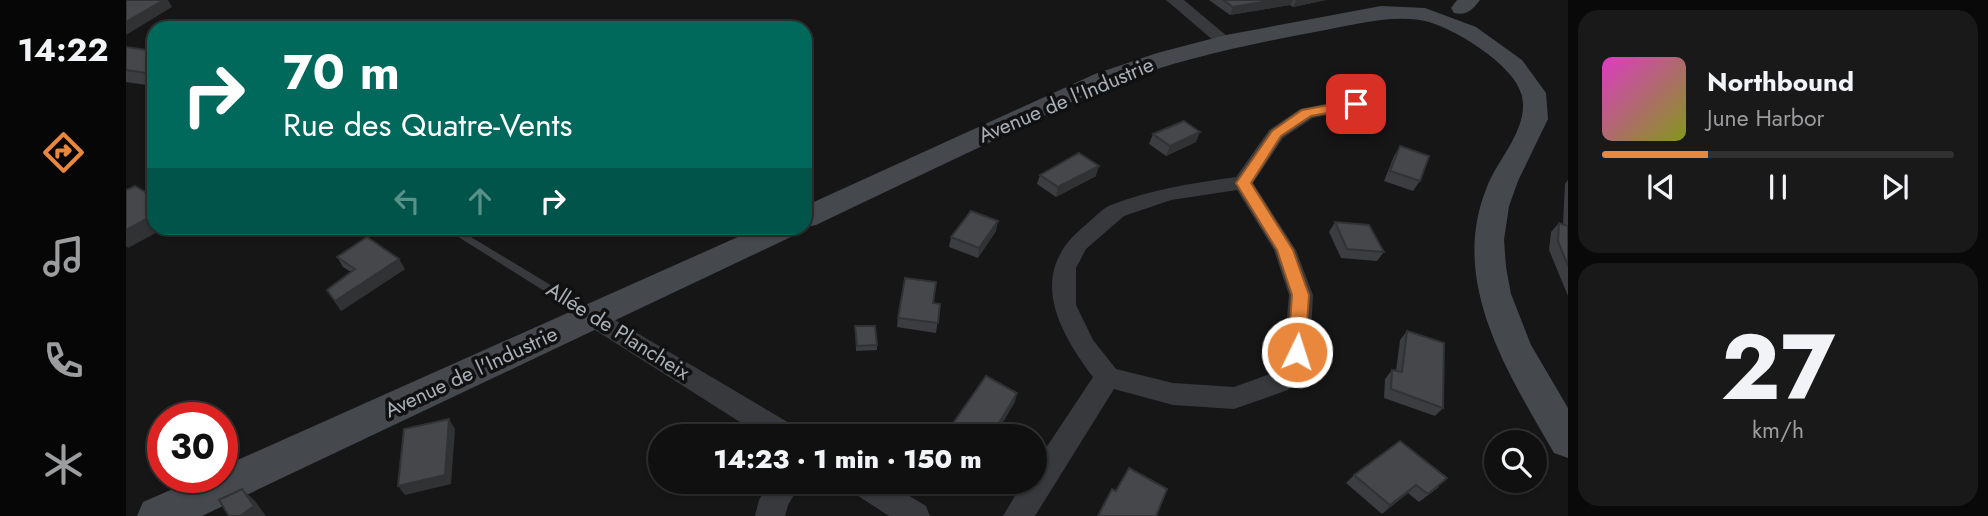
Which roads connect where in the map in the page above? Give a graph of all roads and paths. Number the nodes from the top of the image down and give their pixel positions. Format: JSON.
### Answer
{"nodes":[{"id":1,"x":1174,"y":0,"type":"edge"},
{"id":2,"x":1403,"y":0,"type":"edge"},
{"id":3,"x":1451,"y":9,"type":"edge"},
{"id":4,"x":1381,"y":13,"type":"junction"},
{"id":5,"x":1226,"y":42,"type":"junction"},
{"id":6,"x":1356,"y":104,"type":"dead end"},
{"id":7,"x":1243,"y":183,"type":"junction"},
{"id":8,"x":812,"y":215,"type":"edge"},
{"id":9,"x":460,"y":235,"type":"edge"},
{"id":10,"x":769,"y":235,"type":"edge"},
{"id":11,"x":593,"y":316,"type":"junction"},
{"id":12,"x":1108,"y":377,"type":"junction"},
{"id":13,"x":767,"y":424,"type":"edge"},
{"id":14,"x":1568,"y":440,"type":"edge"},
{"id":15,"x":778,"y":494,"type":"edge"},
{"id":16,"x":880,"y":494,"type":"edge"},
{"id":17,"x":158,"y":516,"type":"edge"},
{"id":18,"x":770,"y":516,"type":"edge"},
{"id":19,"x":915,"y":516,"type":"edge"},
{"id":20,"x":1018,"y":516,"type":"edge"}],
"edges":[{"from":1,"to":5,"type":"street"},
{"from":2,"to":3,"type":"street"},
{"from":2,"to":4,"type":"street","name":"Avenue de l'Industrie"},
{"from":3,"to":4,"type":"street","name":"Avenue de l'Industrie"},
{"from":3,"to":14,"type":"street"},
{"from":4,"to":5,"type":"street","name":"Avenue de l'Industrie"},
{"from":5,"to":8,"type":"street","name":"Avenue de l'Industrie"},
{"from":6,"to":7,"type":"street"},
{"from":7,"to":12,"type":"street"},
{"from":7,"to":12,"type":"street"},
{"from":9,"to":11,"type":"lane","name":"Allée de Plancheix"},
{"from":10,"to":11,"type":"street","name":"Avenue de l'Industrie"},
{"from":11,"to":13,"type":"street","name":"Allée de Plancheix"},
{"from":11,"to":17,"type":"street","name":"Avenue de l'Industrie"},
{"from":12,"to":20,"type":"street"},
{"from":15,"to":18,"type":"street"},
{"from":16,"to":19,"type":"street"}]}
